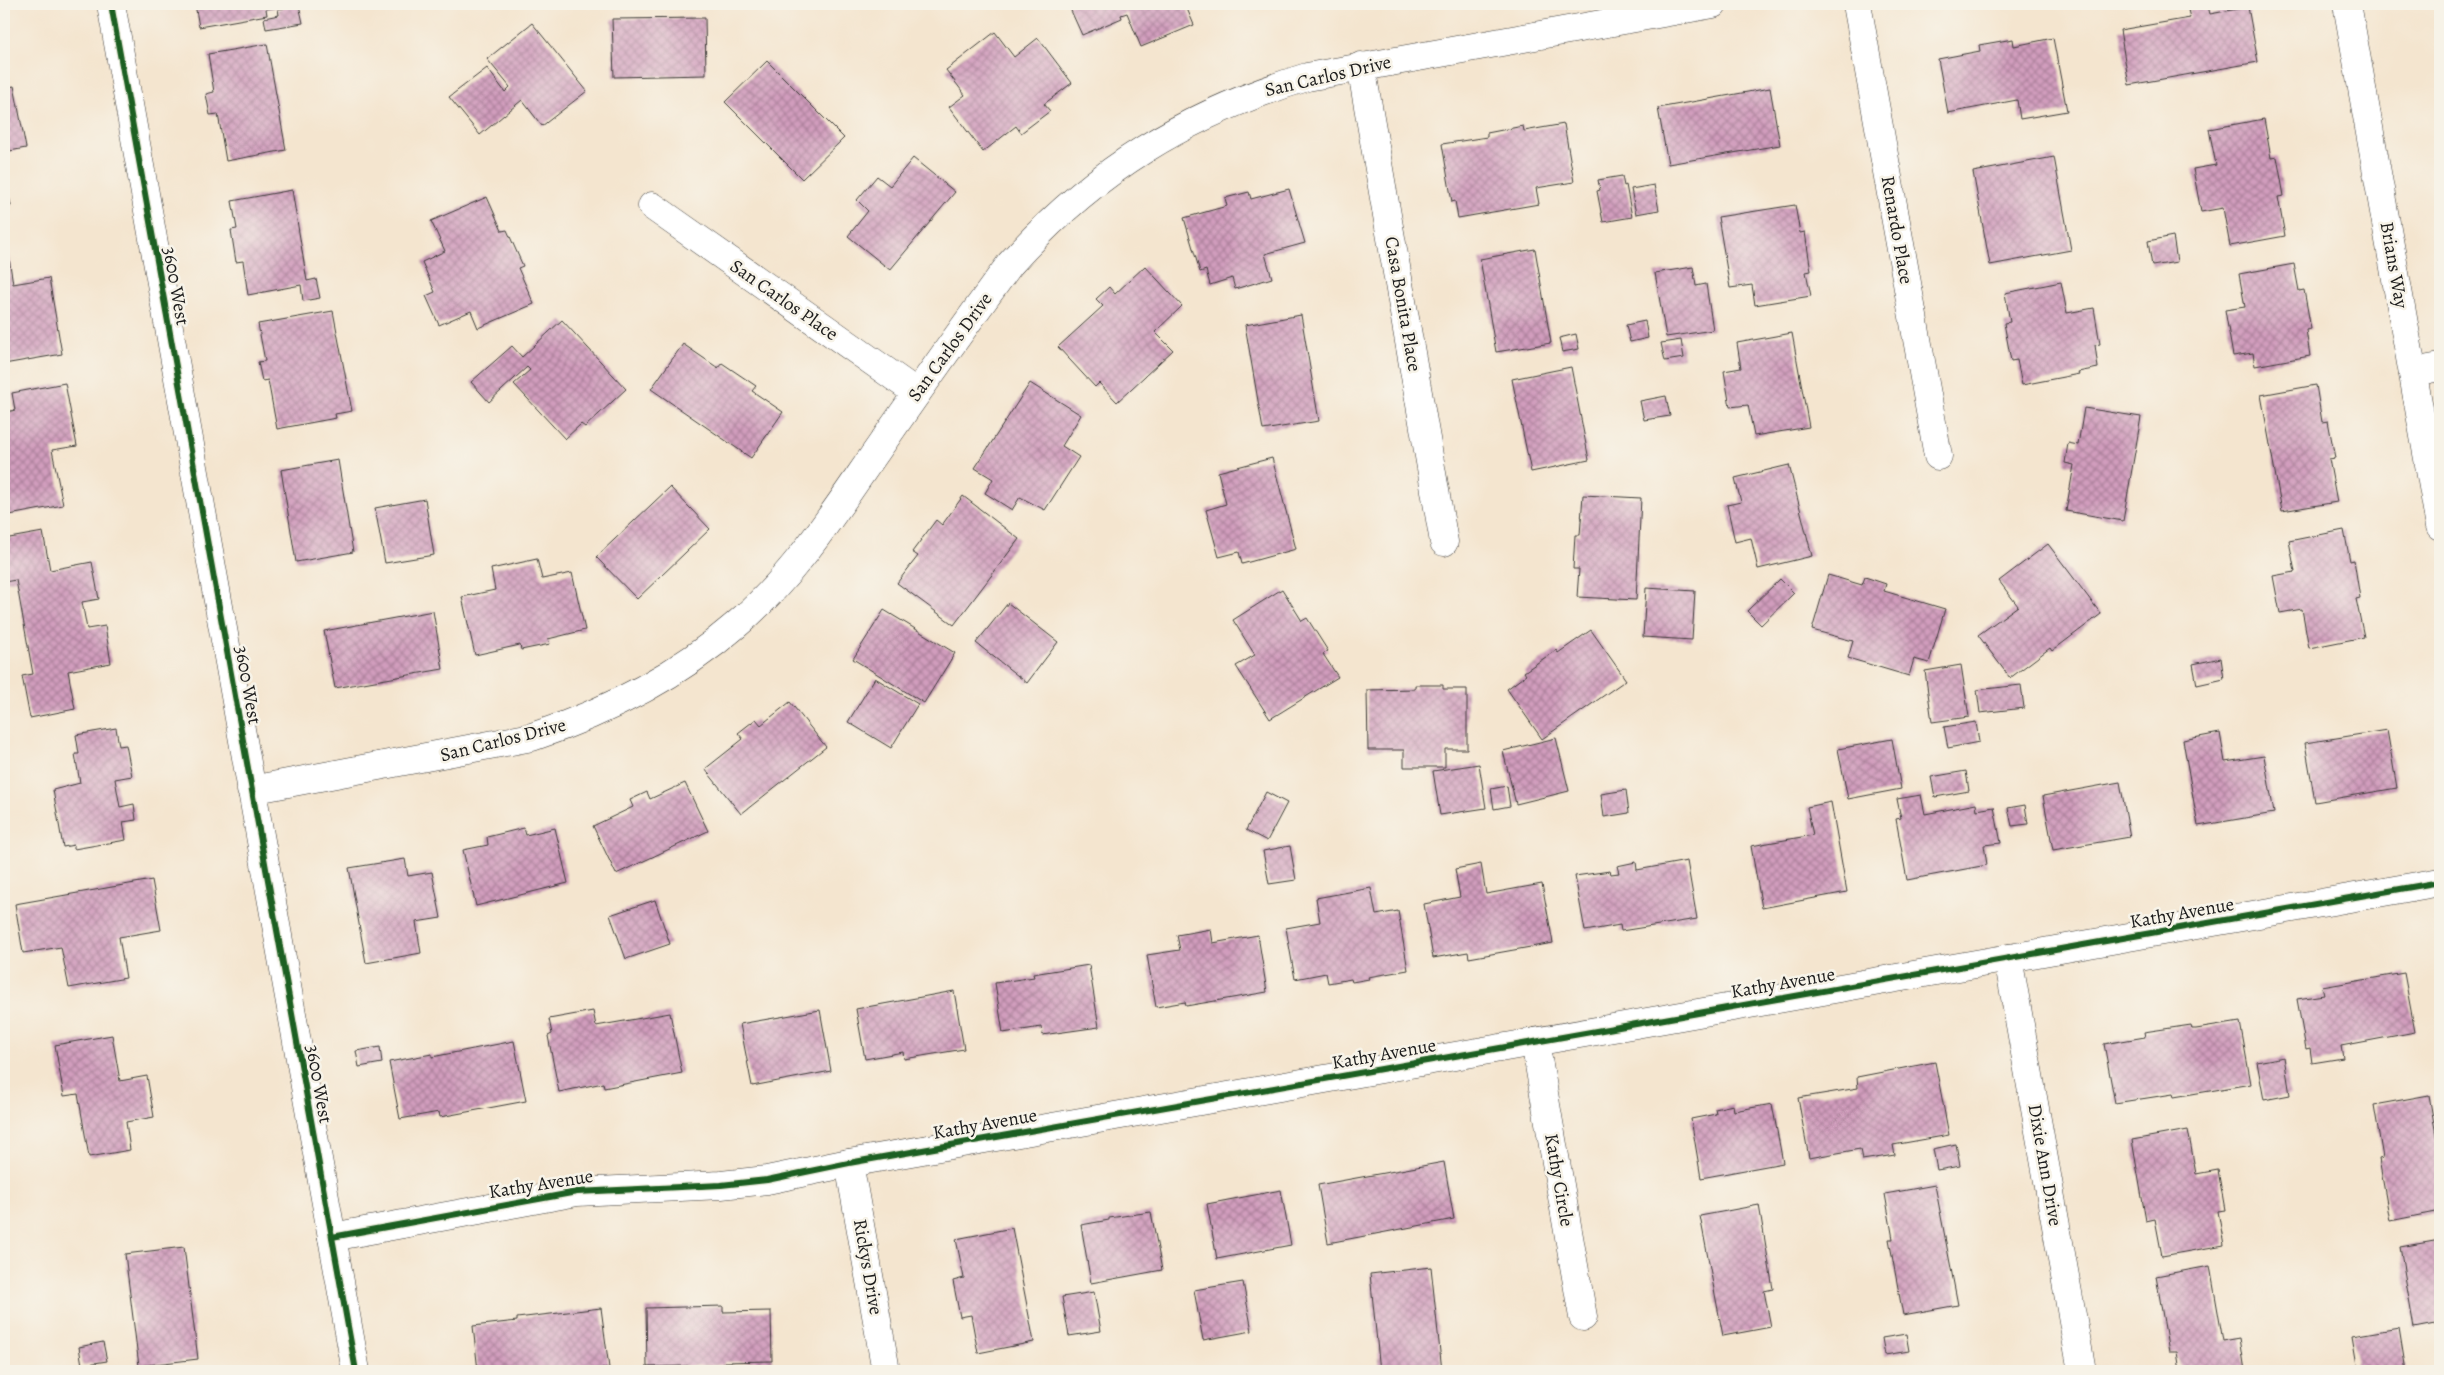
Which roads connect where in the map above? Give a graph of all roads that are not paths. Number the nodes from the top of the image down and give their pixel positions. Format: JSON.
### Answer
{"nodes":[{"id":1,"x":110,"y":4,"type":"edge"},
{"id":2,"x":1713,"y":4,"type":"edge"},
{"id":3,"x":1857,"y":4,"type":"edge"},
{"id":4,"x":2347,"y":4,"type":"edge"},
{"id":5,"x":1361,"y":66,"type":"junction"},
{"id":6,"x":652,"y":206,"type":"dead end"},
{"id":7,"x":2440,"y":367,"type":"edge"},
{"id":8,"x":2413,"y":372,"type":"junction"},
{"id":9,"x":917,"y":394,"type":"junction"},
{"id":10,"x":1938,"y":456,"type":"dead end"},
{"id":11,"x":2440,"y":526,"type":"edge"},
{"id":12,"x":1444,"y":542,"type":"dead end"},
{"id":13,"x":251,"y":790,"type":"junction"},
{"id":14,"x":2440,"y":882,"type":"edge"},
{"id":15,"x":2008,"y":958,"type":"junction"},
{"id":16,"x":1535,"y":1042,"type":"junction"},
{"id":17,"x":850,"y":1163,"type":"junction"},
{"id":18,"x":332,"y":1237,"type":"junction"},
{"id":19,"x":1583,"y":1317,"type":"dead end"},
{"id":20,"x":356,"y":1371,"type":"edge"},
{"id":21,"x":886,"y":1371,"type":"edge"},
{"id":22,"x":2082,"y":1371,"type":"edge"}],
"edges":[{"from":1,"to":13,"type":"street","name":"3600 West"},
{"from":2,"to":5,"type":"street","name":"San Carlos Drive"},
{"from":3,"to":10,"type":"street","name":"Renardo Place"},
{"from":4,"to":8,"type":"street","name":"Brians Way"},
{"from":5,"to":9,"type":"street","name":"San Carlos Drive"},
{"from":5,"to":12,"type":"street","name":"Casa Bonita Place"},
{"from":6,"to":9,"type":"street","name":"San Carlos Place"},
{"from":7,"to":8,"type":"street"},
{"from":8,"to":11,"type":"street","name":"Brians Way"},
{"from":9,"to":13,"type":"street","name":"San Carlos Drive"},
{"from":13,"to":18,"type":"street","name":"3600 West"},
{"from":14,"to":15,"type":"street","name":"Kathy Avenue"},
{"from":15,"to":16,"type":"street","name":"Kathy Avenue"},
{"from":15,"to":22,"type":"street","name":"Dixie Ann Drive"},
{"from":16,"to":17,"type":"street","name":"Kathy Avenue"},
{"from":16,"to":19,"type":"street","name":"Kathy Circle"},
{"from":17,"to":18,"type":"street","name":"Kathy Avenue"},
{"from":17,"to":21,"type":"street","name":"Rickys Drive"},
{"from":18,"to":20,"type":"street","name":"3600 West"}]}
